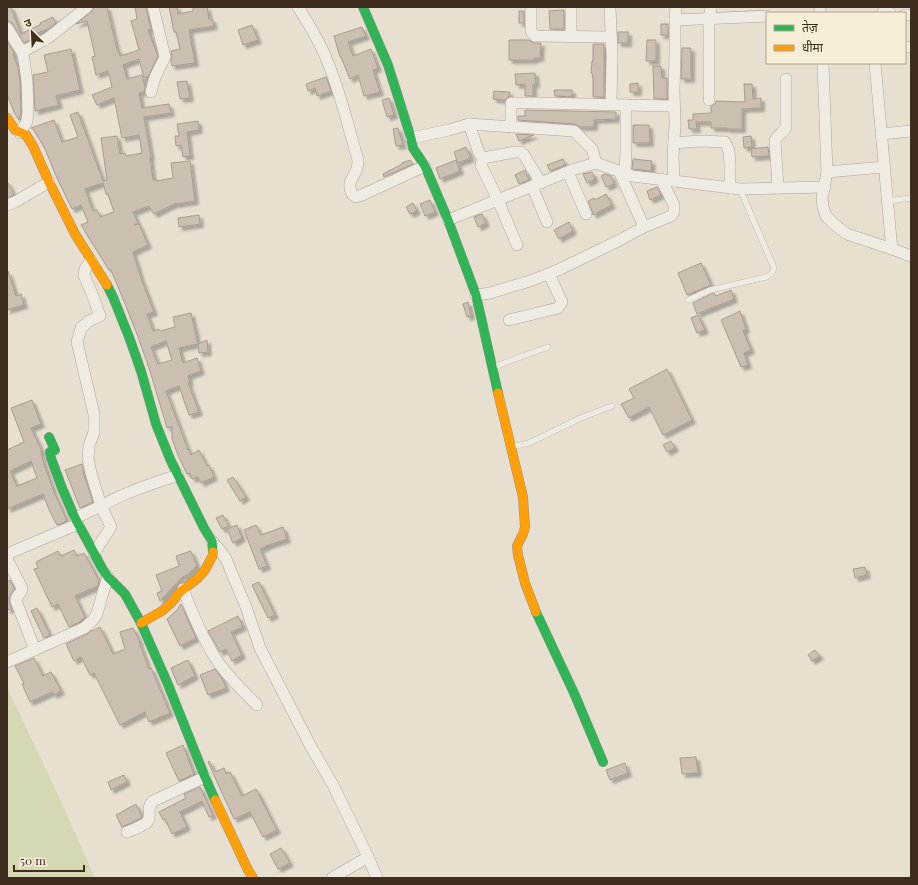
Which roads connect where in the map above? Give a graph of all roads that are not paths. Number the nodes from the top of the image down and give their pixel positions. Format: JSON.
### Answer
{"nodes":[{"id":1,"x":86,"y":7,"type":"edge"},
{"id":2,"x":152,"y":7,"type":"edge"},
{"id":3,"x":298,"y":7,"type":"edge"},
{"id":4,"x":363,"y":7,"type":"edge"},
{"id":5,"x":531,"y":7,"type":"edge"},
{"id":6,"x":571,"y":7,"type":"edge"},
{"id":7,"x":610,"y":7,"type":"edge"},
{"id":8,"x":676,"y":7,"type":"edge"},
{"id":9,"x":711,"y":7,"type":"edge"},
{"id":10,"x":746,"y":12,"type":"edge"},
{"id":11,"x":766,"y":16,"type":"edge"},
{"id":12,"x":709,"y":19,"type":"junction"},
{"id":13,"x":675,"y":20,"type":"junction"},
{"id":14,"x":7,"y":28,"type":"edge"},
{"id":15,"x":571,"y":37,"type":"junction"},
{"id":16,"x":611,"y":37,"type":"junction"},
{"id":17,"x":22,"y":52,"type":"junction"},
{"id":18,"x":823,"y":64,"type":"edge"},
{"id":19,"x":875,"y":64,"type":"edge"},
{"id":20,"x":786,"y":79,"type":"dead end"},
{"id":21,"x":151,"y":92,"type":"dead end"},
{"id":22,"x":709,"y":100,"type":"dead end"},
{"id":23,"x":611,"y":105,"type":"junction"},
{"id":24,"x":626,"y":105,"type":"junction"},
{"id":25,"x":674,"y":108,"type":"junction"},
{"id":26,"x":7,"y":118,"type":"edge"},
{"id":27,"x":470,"y":124,"type":"junction"},
{"id":28,"x":511,"y":126,"type":"junction"},
{"id":29,"x":911,"y":131,"type":"edge"},
{"id":30,"x":20,"y":133,"type":"junction"},
{"id":31,"x":881,"y":134,"type":"junction"},
{"id":32,"x":411,"y":138,"type":"junction"},
{"id":33,"x":674,"y":143,"type":"junction"},
{"id":34,"x":483,"y":158,"type":"junction"},
{"id":35,"x":596,"y":163,"type":"junction"},
{"id":36,"x":425,"y":166,"type":"junction"},
{"id":37,"x":884,"y":167,"type":"junction"},
{"id":38,"x":568,"y":172,"type":"junction"},
{"id":39,"x":622,"y":172,"type":"junction"},
{"id":40,"x":827,"y":172,"type":"junction"},
{"id":41,"x":661,"y":179,"type":"junction"},
{"id":42,"x":674,"y":181,"type":"junction"},
{"id":43,"x":49,"y":182,"type":"junction"},
{"id":44,"x":536,"y":184,"type":"junction"},
{"id":45,"x":825,"y":187,"type":"junction"},
{"id":46,"x":735,"y":188,"type":"junction"},
{"id":47,"x":778,"y":188,"type":"junction"},
{"id":48,"x":911,"y":198,"type":"edge"},
{"id":49,"x":498,"y":200,"type":"junction"},
{"id":50,"x":887,"y":201,"type":"junction"},
{"id":51,"x":7,"y":205,"type":"edge"},
{"id":52,"x":586,"y":214,"type":"dead end"},
{"id":53,"x":448,"y":220,"type":"junction"},
{"id":54,"x":546,"y":222,"type":"dead end"},
{"id":55,"x":644,"y":227,"type":"junction"},
{"id":56,"x":517,"y":245,"type":"dead end"},
{"id":57,"x":892,"y":249,"type":"junction"},
{"id":58,"x":911,"y":256,"type":"edge"},
{"id":59,"x":91,"y":260,"type":"junction"},
{"id":60,"x":549,"y":274,"type":"junction"},
{"id":61,"x":476,"y":295,"type":"junction"},
{"id":62,"x":688,"y":300,"type":"dead end"},
{"id":63,"x":509,"y":320,"type":"dead end"},
{"id":64,"x":548,"y":347,"type":"dead end"},
{"id":65,"x":493,"y":368,"type":"junction"},
{"id":66,"x":612,"y":406,"type":"dead end"},
{"id":67,"x":49,"y":438,"type":"dead end"},
{"id":68,"x":510,"y":446,"type":"junction"},
{"id":69,"x":178,"y":475,"type":"junction"},
{"id":70,"x":101,"y":506,"type":"junction"},
{"id":71,"x":76,"y":521,"type":"junction"},
{"id":72,"x":212,"y":541,"type":"junction"},
{"id":73,"x":94,"y":553,"type":"junction"},
{"id":74,"x":7,"y":554,"type":"edge"},
{"id":75,"x":7,"y":559,"type":"edge"},
{"id":76,"x":108,"y":577,"type":"junction"},
{"id":77,"x":183,"y":589,"type":"junction"},
{"id":78,"x":141,"y":623,"type":"junction"},
{"id":79,"x":35,"y":650,"type":"junction"},
{"id":80,"x":7,"y":662,"type":"edge"},
{"id":81,"x":256,"y":705,"type":"dead end"},
{"id":82,"x":603,"y":762,"type":"dead end"},
{"id":83,"x":206,"y":777,"type":"junction"},
{"id":84,"x":127,"y":832,"type":"dead end"},
{"id":85,"x":368,"y":857,"type":"junction"},
{"id":86,"x":253,"y":878,"type":"edge"},
{"id":87,"x":332,"y":878,"type":"edge"},
{"id":88,"x":377,"y":878,"type":"edge"}],
"edges":[{"from":1,"to":17,"type":"street"},
{"from":2,"to":21,"type":"street"},
{"from":3,"to":36,"type":"street"},
{"from":4,"to":32,"type":"street"},
{"from":5,"to":15,"type":"street"},
{"from":6,"to":15,"type":"street"},
{"from":7,"to":16,"type":"street"},
{"from":8,"to":13,"type":"street"},
{"from":9,"to":12,"type":"street"},
{"from":10,"to":11,"type":"street"},
{"from":10,"to":12,"type":"street"},
{"from":12,"to":13,"type":"street"},
{"from":12,"to":22,"type":"street"},
{"from":13,"to":25,"type":"street"},
{"from":14,"to":17,"type":"street"},
{"from":15,"to":16,"type":"street"},
{"from":16,"to":23,"type":"street"},
{"from":17,"to":30,"type":"street"},
{"from":18,"to":40,"type":"street"},
{"from":19,"to":31,"type":"street"},
{"from":20,"to":47,"type":"street"},
{"from":23,"to":24,"type":"street"},
{"from":23,"to":28,"type":"street"},
{"from":24,"to":25,"type":"street"},
{"from":24,"to":39,"type":"street"},
{"from":25,"to":33,"type":"street"},
{"from":26,"to":30,"type":"street"},
{"from":27,"to":28,"type":"street"},
{"from":27,"to":32,"type":"street"},
{"from":27,"to":34,"type":"street"},
{"from":28,"to":35,"type":"street"},
{"from":29,"to":31,"type":"street"},
{"from":30,"to":43,"type":"street"},
{"from":31,"to":37,"type":"street"},
{"from":32,"to":36,"type":"street"},
{"from":33,"to":42,"type":"street"},
{"from":33,"to":46,"type":"street"},
{"from":34,"to":44,"type":"street"},
{"from":34,"to":49,"type":"street"},
{"from":35,"to":38,"type":"street"},
{"from":35,"to":39,"type":"street"},
{"from":36,"to":53,"type":"street"},
{"from":37,"to":40,"type":"street"},
{"from":37,"to":50,"type":"street"},
{"from":38,"to":44,"type":"street"},
{"from":38,"to":52,"type":"street"},
{"from":39,"to":41,"type":"street"},
{"from":39,"to":55,"type":"street"},
{"from":40,"to":45,"type":"street"},
{"from":41,"to":42,"type":"street"},
{"from":41,"to":55,"type":"street"},
{"from":42,"to":46,"type":"street"},
{"from":43,"to":51,"type":"street"},
{"from":43,"to":59,"type":"street"},
{"from":44,"to":49,"type":"street"},
{"from":44,"to":54,"type":"street"},
{"from":45,"to":47,"type":"street"},
{"from":45,"to":57,"type":"street"},
{"from":46,"to":47,"type":"street"},
{"from":46,"to":62,"type":"lane"},
{"from":48,"to":50,"type":"lane"},
{"from":49,"to":53,"type":"street"},
{"from":49,"to":56,"type":"street"},
{"from":50,"to":57,"type":"street"},
{"from":53,"to":61,"type":"street"},
{"from":55,"to":60,"type":"street"},
{"from":57,"to":58,"type":"street"},
{"from":59,"to":69,"type":"street"},
{"from":59,"to":70,"type":"street"},
{"from":60,"to":61,"type":"street"},
{"from":60,"to":63,"type":"street"},
{"from":61,"to":65,"type":"street"},
{"from":64,"to":65,"type":"lane"},
{"from":65,"to":68,"type":"street"},
{"from":66,"to":68,"type":"lane"},
{"from":67,"to":71,"type":"street"},
{"from":68,"to":82,"type":"street"},
{"from":69,"to":70,"type":"street"},
{"from":69,"to":72,"type":"street"},
{"from":70,"to":71,"type":"street"},
{"from":70,"to":73,"type":"street"},
{"from":71,"to":73,"type":"street"},
{"from":71,"to":74,"type":"street"},
{"from":72,"to":77,"type":"street"},
{"from":72,"to":85,"type":"street"},
{"from":73,"to":76,"type":"street"},
{"from":75,"to":79,"type":"street"},
{"from":76,"to":78,"type":"street"},
{"from":76,"to":79,"type":"street"},
{"from":77,"to":78,"type":"street"},
{"from":77,"to":81,"type":"street"},
{"from":78,"to":83,"type":"street"},
{"from":79,"to":80,"type":"street"},
{"from":83,"to":84,"type":"street"},
{"from":83,"to":86,"type":"street"},
{"from":85,"to":87,"type":"street"},
{"from":85,"to":88,"type":"street"}]}
